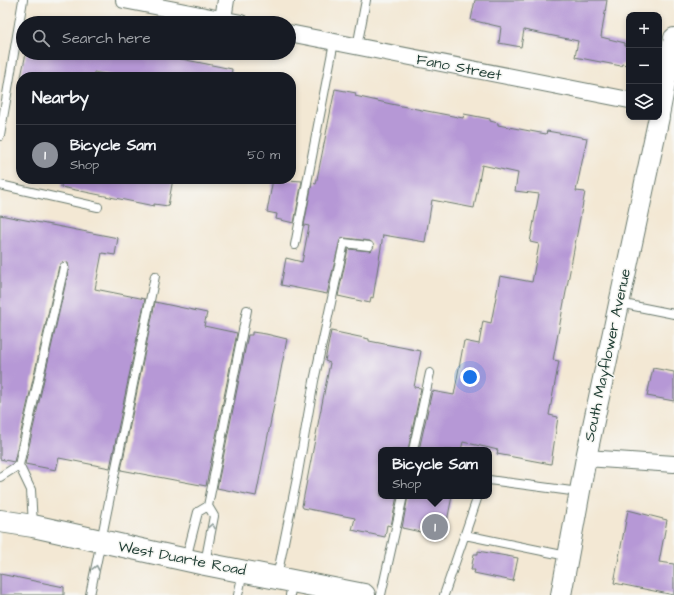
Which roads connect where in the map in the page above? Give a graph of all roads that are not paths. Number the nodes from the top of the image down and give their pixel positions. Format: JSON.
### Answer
{"nodes":[{"id":1,"x":23,"y":0,"type":"edge"},
{"id":2,"x":124,"y":0,"type":"edge"},
{"id":3,"x":226,"y":0,"type":"edge"},
{"id":4,"x":366,"y":0,"type":"edge"},
{"id":5,"x":20,"y":16,"type":"edge"},
{"id":6,"x":207,"y":16,"type":"edge"},
{"id":7,"x":223,"y":16,"type":"edge"},
{"id":8,"x":296,"y":34,"type":"edge"},
{"id":9,"x":674,"y":38,"type":"edge"},
{"id":10,"x":16,"y":41,"type":"edge"},
{"id":11,"x":334,"y":42,"type":"junction"},
{"id":12,"x":357,"y":46,"type":"junction"},
{"id":13,"x":670,"y":81,"type":"edge"},
{"id":14,"x":626,"y":99,"type":"edge"},
{"id":15,"x":662,"y":103,"type":"edge"},
{"id":16,"x":657,"y":120,"type":"edge"},
{"id":17,"x":0,"y":136,"type":"edge"},
{"id":18,"x":0,"y":185,"type":"edge"},
{"id":19,"x":98,"y":207,"type":"dead end"},
{"id":20,"x":295,"y":245,"type":"dead end"},
{"id":21,"x":369,"y":246,"type":"dead end"},
{"id":22,"x":64,"y":267,"type":"dead end"},
{"id":23,"x":155,"y":276,"type":"dead end"},
{"id":24,"x":618,"y":303,"type":"junction"},
{"id":25,"x":247,"y":310,"type":"dead end"},
{"id":26,"x":674,"y":314,"type":"edge"},
{"id":27,"x":430,"y":373,"type":"dead end"},
{"id":28,"x":414,"y":447,"type":"edge"},
{"id":29,"x":586,"y":458,"type":"junction"},
{"id":30,"x":674,"y":464,"type":"edge"},
{"id":31,"x":19,"y":465,"type":"junction"},
{"id":32,"x":0,"y":478,"type":"edge"},
{"id":33,"x":492,"y":480,"type":"edge"},
{"id":34,"x":579,"y":492,"type":"junction"},
{"id":35,"x":402,"y":499,"type":"edge"},
{"id":36,"x":477,"y":499,"type":"edge"},
{"id":37,"x":208,"y":506,"type":"junction"},
{"id":38,"x":0,"y":520,"type":"edge"},
{"id":39,"x":33,"y":526,"type":"junction"},
{"id":40,"x":465,"y":535,"type":"junction"},
{"id":41,"x":101,"y":541,"type":"junction"},
{"id":42,"x":567,"y":556,"type":"junction"},
{"id":43,"x":195,"y":562,"type":"junction"},
{"id":44,"x":243,"y":570,"type":"junction"},
{"id":45,"x":286,"y":584,"type":"edge"},
{"id":46,"x":90,"y":595,"type":"edge"},
{"id":47,"x":238,"y":595,"type":"edge"},
{"id":48,"x":364,"y":595,"type":"edge"},
{"id":49,"x":381,"y":595,"type":"edge"},
{"id":50,"x":444,"y":595,"type":"edge"},
{"id":51,"x":561,"y":595,"type":"edge"}],
"edges":[{"from":1,"to":5,"type":"lane"},
{"from":2,"to":6,"type":"street"},
{"from":3,"to":7,"type":"street"},
{"from":4,"to":12,"type":"lane"},
{"from":8,"to":11,"type":"street","name":"Fano Street"},
{"from":9,"to":13,"type":"street","name":"South Mayflower Avenue"},
{"from":10,"to":17,"type":"lane"},
{"from":11,"to":12,"type":"street","name":"Fano Street"},
{"from":11,"to":20,"type":"lane"},
{"from":12,"to":14,"type":"street","name":"Fano Street"},
{"from":13,"to":15,"type":"street","name":"South Mayflower Avenue"},
{"from":16,"to":24,"type":"street","name":"South Mayflower Avenue"},
{"from":18,"to":19,"type":"lane"},
{"from":21,"to":45,"type":"lane"},
{"from":22,"to":31,"type":"lane"},
{"from":23,"to":41,"type":"lane"},
{"from":24,"to":26,"type":"lane"},
{"from":24,"to":29,"type":"street","name":"South Mayflower Avenue"},
{"from":25,"to":37,"type":"lane"},
{"from":27,"to":28,"type":"lane"},
{"from":29,"to":30,"type":"street"},
{"from":29,"to":34,"type":"street","name":"South Mayflower Avenue"},
{"from":31,"to":32,"type":"lane"},
{"from":31,"to":39,"type":"lane"},
{"from":33,"to":34,"type":"lane"},
{"from":34,"to":42,"type":"street","name":"South Mayflower Avenue"},
{"from":35,"to":49,"type":"lane"},
{"from":36,"to":40,"type":"lane"},
{"from":43,"to":37,"type":"lane","one_way":true},
{"from":37,"to":43,"type":"lane"},
{"from":38,"to":39,"type":"main road","name":"West Duarte Road"},
{"from":39,"to":41,"type":"main road","name":"West Duarte Road"},
{"from":40,"to":42,"type":"lane"},
{"from":40,"to":50,"type":"lane"},
{"from":41,"to":43,"type":"main road","name":"West Duarte Road"},
{"from":46,"to":41,"type":"lane","one_way":true},
{"from":42,"to":51,"type":"street","name":"South Mayflower Avenue"},
{"from":43,"to":44,"type":"main road","name":"West Duarte Road"},
{"from":44,"to":45,"type":"main road","name":"West Duarte Road"},
{"from":44,"to":47,"type":"lane"},
{"from":45,"to":48,"type":"main road","name":"West Duarte Road"}]}
